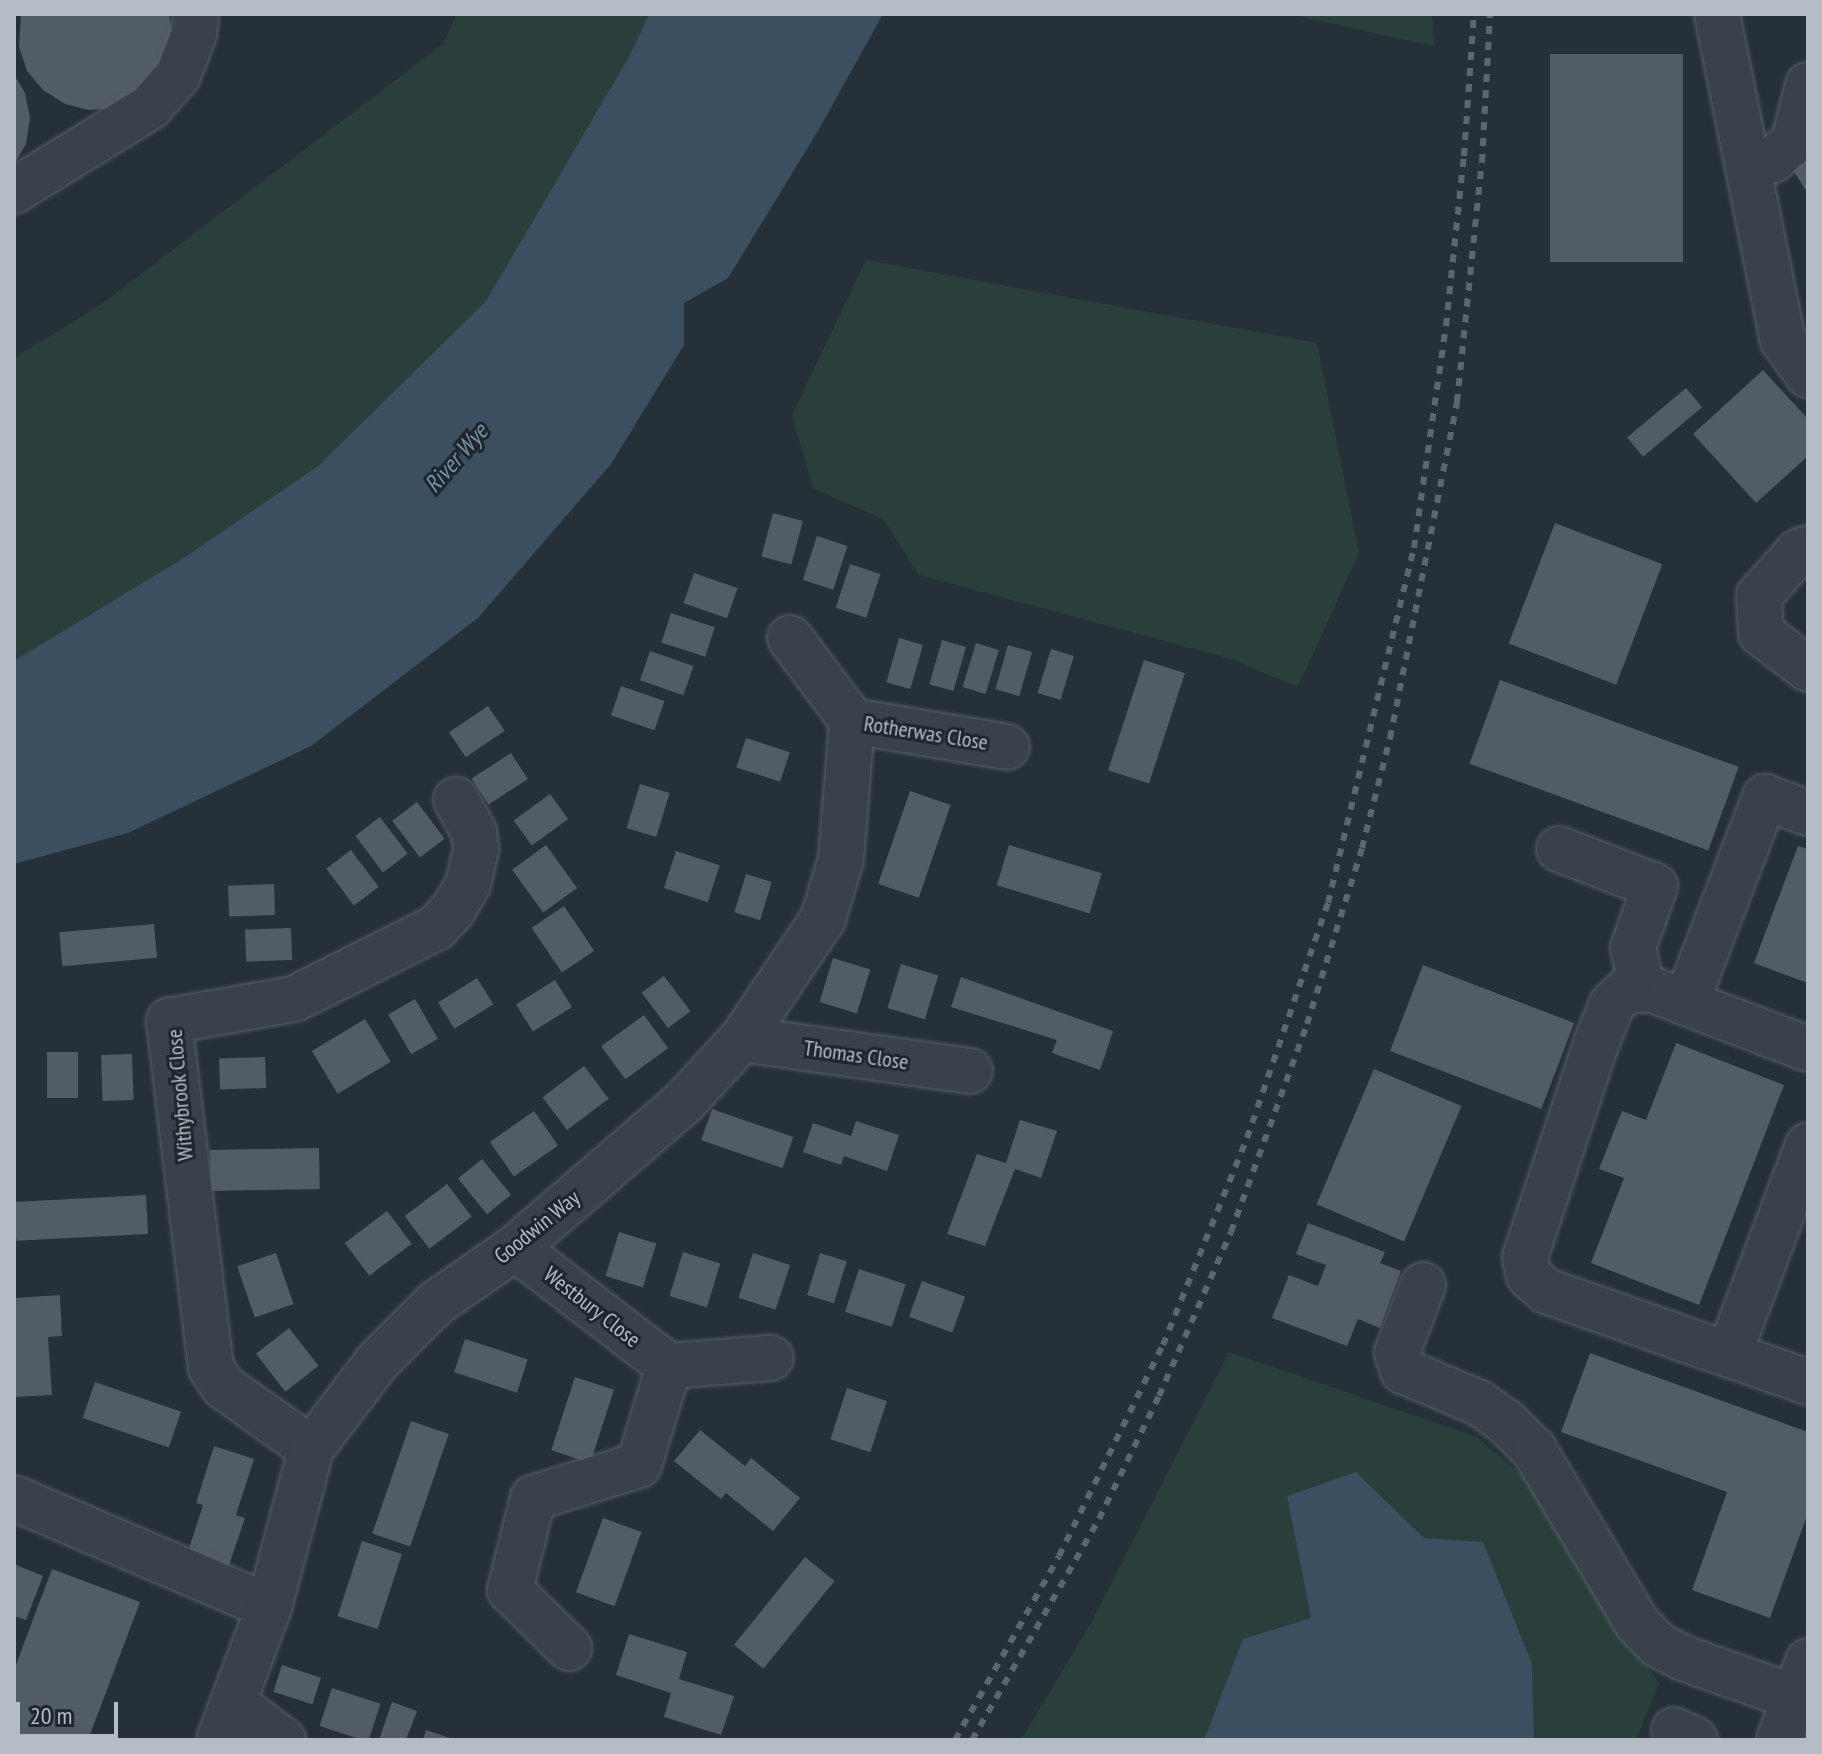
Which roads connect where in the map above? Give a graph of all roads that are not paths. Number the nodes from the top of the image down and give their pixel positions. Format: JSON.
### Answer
{"nodes":[{"id":1,"x":196,"y":14,"type":"edge"},
{"id":2,"x":1717,"y":14,"type":"edge"},
{"id":3,"x":1808,"y":85,"type":"edge"},
{"id":4,"x":1748,"y":167,"type":"junction"},
{"id":5,"x":14,"y":191,"type":"edge"},
{"id":6,"x":1808,"y":375,"type":"edge"},
{"id":7,"x":1808,"y":548,"type":"edge"},
{"id":8,"x":790,"y":638,"type":"dead end"},
{"id":9,"x":1808,"y":669,"type":"edge"},
{"id":10,"x":852,"y":721,"type":"junction"},
{"id":11,"x":1007,"y":747,"type":"dead end"},
{"id":12,"x":456,"y":800,"type":"dead end"},
{"id":13,"x":1808,"y":813,"type":"edge"},
{"id":14,"x":1559,"y":849,"type":"dead end"},
{"id":15,"x":1643,"y":990,"type":"junction"},
{"id":16,"x":1686,"y":1003,"type":"junction"},
{"id":17,"x":742,"y":1039,"type":"junction"},
{"id":18,"x":1808,"y":1049,"type":"edge"},
{"id":19,"x":970,"y":1071,"type":"dead end"},
{"id":20,"x":1808,"y":1145,"type":"edge"},
{"id":21,"x":515,"y":1248,"type":"junction"},
{"id":22,"x":1423,"y":1285,"type":"dead end"},
{"id":23,"x":1729,"y":1354,"type":"junction"},
{"id":24,"x":771,"y":1358,"type":"dead end"},
{"id":25,"x":669,"y":1366,"type":"junction"},
{"id":26,"x":1808,"y":1382,"type":"edge"},
{"id":27,"x":311,"y":1449,"type":"junction"},
{"id":28,"x":14,"y":1498,"type":"edge"},
{"id":29,"x":269,"y":1607,"type":"junction"},
{"id":30,"x":569,"y":1648,"type":"dead end"},
{"id":31,"x":1801,"y":1679,"type":"edge"},
{"id":32,"x":227,"y":1722,"type":"edge"},
{"id":33,"x":283,"y":1740,"type":"edge"},
{"id":34,"x":1779,"y":1740,"type":"edge"}],
"edges":[{"from":1,"to":5,"type":"street"},
{"from":2,"to":4,"type":"street"},
{"from":3,"to":4,"type":"street"},
{"from":4,"to":6,"type":"street"},
{"from":7,"to":9,"type":"street"},
{"from":8,"to":10,"type":"street","name":"Rotherwas Close"},
{"from":10,"to":11,"type":"street","name":"Rotherwas Close"},
{"from":10,"to":17,"type":"street","name":"Goodwin Way"},
{"from":12,"to":27,"type":"street","name":"Withybrook Close"},
{"from":13,"to":16,"type":"street"},
{"from":14,"to":15,"type":"street"},
{"from":15,"to":16,"type":"street"},
{"from":15,"to":23,"type":"street"},
{"from":16,"to":18,"type":"street"},
{"from":17,"to":19,"type":"street","name":"Thomas Close"},
{"from":17,"to":21,"type":"street","name":"Goodwin Way"},
{"from":20,"to":23,"type":"street"},
{"from":21,"to":25,"type":"street","name":"Westbury Close"},
{"from":21,"to":27,"type":"street","name":"Goodwin Way"},
{"from":22,"to":31,"type":"street"},
{"from":23,"to":26,"type":"street"},
{"from":24,"to":25,"type":"street"},
{"from":25,"to":30,"type":"street"},
{"from":27,"to":29,"type":"street","name":"Goodwin Way"},
{"from":28,"to":29,"type":"street"},
{"from":29,"to":32,"type":"street","name":"Goodwin Way"},
{"from":31,"to":34,"type":"street"},
{"from":32,"to":33,"type":"street"}]}
